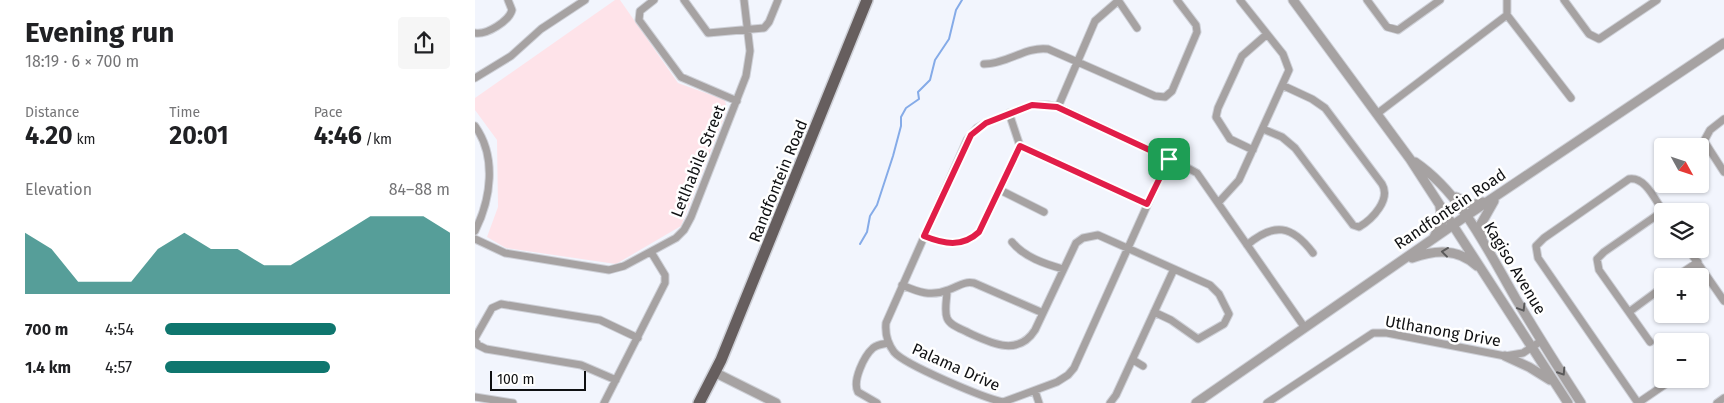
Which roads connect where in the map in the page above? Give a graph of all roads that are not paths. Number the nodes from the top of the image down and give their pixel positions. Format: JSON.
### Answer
{"nodes":[{"id":1,"x":508,"y":0,"type":"edge"},
{"id":2,"x":585,"y":0,"type":"edge"},
{"id":3,"x":654,"y":0,"type":"edge"},
{"id":4,"x":684,"y":0,"type":"edge"},
{"id":5,"x":744,"y":0,"type":"edge"},
{"id":6,"x":778,"y":0,"type":"edge"},
{"id":7,"x":867,"y":0,"type":"edge"},
{"id":8,"x":1118,"y":0,"type":"edge"},
{"id":9,"x":1177,"y":0,"type":"edge"},
{"id":10,"x":1240,"y":0,"type":"edge"},
{"id":11,"x":1293,"y":0,"type":"edge"},
{"id":12,"x":1367,"y":0,"type":"edge"},
{"id":13,"x":1440,"y":0,"type":"edge"},
{"id":14,"x":1507,"y":0,"type":"edge"},
{"id":15,"x":1564,"y":0,"type":"edge"},
{"id":16,"x":1657,"y":0,"type":"edge"},
{"id":17,"x":1507,"y":15,"type":"junction"},
{"id":18,"x":1137,"y":28,"type":"dead end"},
{"id":19,"x":749,"y":31,"type":"junction"},
{"id":20,"x":475,"y":33,"type":"edge"},
{"id":21,"x":1267,"y":35,"type":"junction"},
{"id":22,"x":1724,"y":43,"type":"edge"},
{"id":23,"x":1077,"y":61,"type":"junction"},
{"id":24,"x":984,"y":64,"type":"dead end"},
{"id":25,"x":475,"y":78,"type":"edge"},
{"id":26,"x":1284,"y":86,"type":"junction"},
{"id":27,"x":1571,"y":98,"type":"dead end"},
{"id":28,"x":737,"y":101,"type":"junction"},
{"id":29,"x":1057,"y":107,"type":"junction"},
{"id":30,"x":1009,"y":113,"type":"junction"},
{"id":31,"x":1378,"y":113,"type":"junction"},
{"id":32,"x":1724,"y":119,"type":"edge"},
{"id":33,"x":475,"y":126,"type":"edge"},
{"id":34,"x":1263,"y":129,"type":"junction"},
{"id":35,"x":1020,"y":146,"type":"junction"},
{"id":36,"x":1253,"y":150,"type":"junction"},
{"id":37,"x":1169,"y":159,"type":"junction"},
{"id":38,"x":1410,"y":159,"type":"junction"},
{"id":39,"x":1724,"y":172,"type":"edge"},
{"id":40,"x":1445,"y":187,"type":"junction"},
{"id":41,"x":1000,"y":190,"type":"junction"},
{"id":42,"x":1497,"y":196,"type":"junction"},
{"id":43,"x":1439,"y":202,"type":"junction"},
{"id":44,"x":1219,"y":203,"type":"junction"},
{"id":45,"x":1657,"y":203,"type":"edge"},
{"id":46,"x":1147,"y":204,"type":"junction"},
{"id":47,"x":1044,"y":212,"type":"dead end"},
{"id":48,"x":1466,"y":216,"type":"junction"},
{"id":49,"x":1654,"y":217,"type":"edge"},
{"id":50,"x":1454,"y":225,"type":"junction"},
{"id":51,"x":475,"y":231,"type":"edge"},
{"id":52,"x":924,"y":236,"type":"junction"},
{"id":53,"x":475,"y":239,"type":"edge"},
{"id":54,"x":1433,"y":239,"type":"junction"},
{"id":55,"x":1012,"y":242,"type":"dead end"},
{"id":56,"x":1247,"y":245,"type":"junction"},
{"id":57,"x":1485,"y":247,"type":"junction"},
{"id":58,"x":1128,"y":248,"type":"junction"},
{"id":59,"x":651,"y":252,"type":"junction"},
{"id":60,"x":1313,"y":253,"type":"dead end"},
{"id":61,"x":1694,"y":258,"type":"edge"},
{"id":62,"x":1401,"y":262,"type":"junction"},
{"id":63,"x":1697,"y":262,"type":"junction"},
{"id":64,"x":1688,"y":268,"type":"edge"},
{"id":65,"x":1063,"y":269,"type":"junction"},
{"id":66,"x":1175,"y":269,"type":"junction"},
{"id":67,"x":1484,"y":273,"type":"junction"},
{"id":68,"x":903,"y":285,"type":"junction"},
{"id":69,"x":947,"y":290,"type":"junction"},
{"id":70,"x":1654,"y":294,"type":"edge"},
{"id":71,"x":1724,"y":301,"type":"edge"},
{"id":72,"x":1154,"y":312,"type":"junction"},
{"id":73,"x":1629,"y":312,"type":"junction"},
{"id":74,"x":1043,"y":313,"type":"junction"},
{"id":75,"x":1305,"y":328,"type":"junction"},
{"id":76,"x":638,"y":338,"type":"junction"},
{"id":77,"x":475,"y":339,"type":"edge"},
{"id":78,"x":1541,"y":341,"type":"junction"},
{"id":79,"x":1649,"y":342,"type":"dead end"},
{"id":80,"x":889,"y":343,"type":"junction"},
{"id":81,"x":1532,"y":348,"type":"junction"},
{"id":82,"x":1505,"y":356,"type":"junction"},
{"id":83,"x":1133,"y":360,"type":"junction"},
{"id":84,"x":1143,"y":366,"type":"dead end"},
{"id":85,"x":716,"y":374,"type":"junction"},
{"id":86,"x":616,"y":380,"type":"junction"},
{"id":87,"x":1556,"y":385,"type":"junction"},
{"id":88,"x":1660,"y":388,"type":"edge"},
{"id":89,"x":1035,"y":391,"type":"junction"},
{"id":90,"x":475,"y":397,"type":"edge"},
{"id":91,"x":1724,"y":398,"type":"edge"},
{"id":92,"x":510,"y":403,"type":"edge"},
{"id":93,"x":604,"y":403,"type":"edge"},
{"id":94,"x":699,"y":403,"type":"edge"},
{"id":95,"x":776,"y":403,"type":"edge"},
{"id":96,"x":877,"y":403,"type":"edge"},
{"id":97,"x":1003,"y":403,"type":"edge"},
{"id":98,"x":1039,"y":403,"type":"edge"},
{"id":99,"x":1110,"y":403,"type":"edge"},
{"id":100,"x":1196,"y":403,"type":"edge"},
{"id":101,"x":1267,"y":403,"type":"edge"},
{"id":102,"x":1568,"y":403,"type":"edge"},
{"id":103,"x":1581,"y":403,"type":"edge"},
{"id":104,"x":1638,"y":403,"type":"edge"},
{"id":105,"x":1717,"y":403,"type":"edge"}],
"edges":[{"from":1,"to":20,"type":"street"},
{"from":2,"to":25,"type":"street"},
{"from":3,"to":28,"type":"street"},
{"from":4,"to":19,"type":"street"},
{"from":5,"to":19,"type":"street","name":"Letlhabile Street"},
{"from":6,"to":19,"type":"street"},
{"from":7,"to":85,"type":"main road","name":"Randfontein Road"},
{"from":8,"to":18,"type":"street"},
{"from":8,"to":23,"type":"street"},
{"from":9,"to":23,"type":"street"},
{"from":10,"to":21,"type":"street"},
{"from":11,"to":31,"type":"street","name":"Kagiso Avenue"},
{"from":12,"to":13,"type":"street"},
{"from":14,"to":17,"type":"street"},
{"from":15,"to":16,"type":"street"},
{"from":17,"to":27,"type":"street"},
{"from":17,"to":31,"type":"street"},
{"from":19,"to":28,"type":"street","name":"Letlhabile Street"},
{"from":21,"to":26,"type":"street"},
{"from":21,"to":36,"type":"street"},
{"from":22,"to":42,"type":"street","name":"Randfontein Road"},
{"from":23,"to":24,"type":"street"},
{"from":23,"to":29,"type":"street"},
{"from":26,"to":34,"type":"street"},
{"from":26,"to":34,"type":"street"},
{"from":28,"to":59,"type":"street","name":"Letlhabile Street"},
{"from":29,"to":30,"type":"street","name":"Palama Drive"},
{"from":29,"to":37,"type":"street","name":"Palama Drive"},
{"from":30,"to":35,"type":"street"},
{"from":30,"to":52,"type":"street","name":"Palama Drive"},
{"from":31,"to":38,"type":"street","name":"Kagiso Avenue"},
{"from":32,"to":39,"type":"street"},
{"from":33,"to":51,"type":"street"},
{"from":34,"to":36,"type":"street"},
{"from":35,"to":41,"type":"street"},
{"from":35,"to":46,"type":"street"},
{"from":36,"to":44,"type":"street"},
{"from":37,"to":44,"type":"street","name":"Palama Drive"},
{"from":37,"to":46,"type":"street","name":"Palama Drive"},
{"from":38,"to":40,"type":"street","name":"Kagiso Avenue"},
{"from":38,"to":43,"type":"street","name":"Kagiso Avenue"},
{"from":40,"to":42,"type":"street"},
{"from":40,"to":48,"type":"street","name":"Kagiso Avenue"},
{"from":41,"to":47,"type":"street"},
{"from":41,"to":52,"type":"street"},
{"from":42,"to":48,"type":"street","name":"Randfontein Road"},
{"from":42,"to":57,"type":"street"},
{"from":43,"to":50,"type":"street","name":"Kagiso Avenue"},
{"from":43,"to":54,"type":"street"},
{"from":44,"to":56,"type":"street","name":"Palama Drive"},
{"from":45,"to":104,"type":"street"},
{"from":46,"to":58,"type":"street","name":"Palama Drive"},
{"from":48,"to":50,"type":"street","name":"Randfontein Road"},
{"from":48,"to":57,"type":"street","name":"Kagiso Avenue"},
{"from":49,"to":73,"type":"street"},
{"from":50,"to":54,"type":"street","name":"Randfontein Road"},
{"from":50,"to":67,"type":"street","name":"Kagiso Avenue"},
{"from":52,"to":68,"type":"street","name":"Palama Drive"},
{"from":53,"to":59,"type":"street","name":"Letlhabile Street"},
{"from":54,"to":62,"type":"street","name":"Randfontein Road"},
{"from":55,"to":65,"type":"street"},
{"from":56,"to":60,"type":"street"},
{"from":56,"to":75,"type":"street","name":"Palama Drive"},
{"from":57,"to":78,"type":"street","name":"Kagiso Avenue","one_way":true},
{"from":58,"to":65,"type":"street"},
{"from":58,"to":66,"type":"street"},
{"from":58,"to":89,"type":"street","name":"Palama Drive"},
{"from":59,"to":76,"type":"street"},
{"from":61,"to":63,"type":"street"},
{"from":67,"to":62,"type":"street","one_way":true},
{"from":62,"to":75,"type":"street","name":"Randfontein Road"},
{"from":63,"to":64,"type":"street"},
{"from":63,"to":71,"type":"street"},
{"from":65,"to":74,"type":"street"},
{"from":66,"to":72,"type":"street"},
{"from":66,"to":72,"type":"street"},
{"from":67,"to":81,"type":"street","name":"Kagiso Avenue"},
{"from":68,"to":69,"type":"street"},
{"from":68,"to":80,"type":"street","name":"Palama Drive"},
{"from":69,"to":74,"type":"street"},
{"from":69,"to":74,"type":"street"},
{"from":70,"to":73,"type":"street"},
{"from":72,"to":83,"type":"street"},
{"from":73,"to":79,"type":"street"},
{"from":75,"to":100,"type":"street","name":"Randfontein Road"},
{"from":76,"to":77,"type":"street"},
{"from":76,"to":86,"type":"street"},
{"from":77,"to":86,"type":"street"},
{"from":78,"to":81,"type":"street","name":"Utlhanong Drive"},
{"from":78,"to":103,"type":"street","name":"Kagiso Avenue","one_way":true},
{"from":80,"to":96,"type":"street"},
{"from":80,"to":97,"type":"street","name":"Palama Drive"},
{"from":81,"to":82,"type":"street","name":"Utlhanong Drive"},
{"from":81,"to":87,"type":"street","name":"Kagiso Avenue"},
{"from":82,"to":87,"type":"street"},
{"from":82,"to":101,"type":"street","name":"Utlhanong Drive"},
{"from":83,"to":84,"type":"street"},
{"from":83,"to":99,"type":"street"},
{"from":85,"to":94,"type":"main road","name":"Randfontein Road"},
{"from":85,"to":95,"type":"street"},
{"from":86,"to":93,"type":"street"},
{"from":87,"to":102,"type":"street","name":"Kagiso Avenue"},
{"from":88,"to":104,"type":"street"},
{"from":89,"to":97,"type":"street","name":"Palama Drive"},
{"from":89,"to":98,"type":"street"},
{"from":90,"to":92,"type":"street"},
{"from":91,"to":105,"type":"street"}]}
